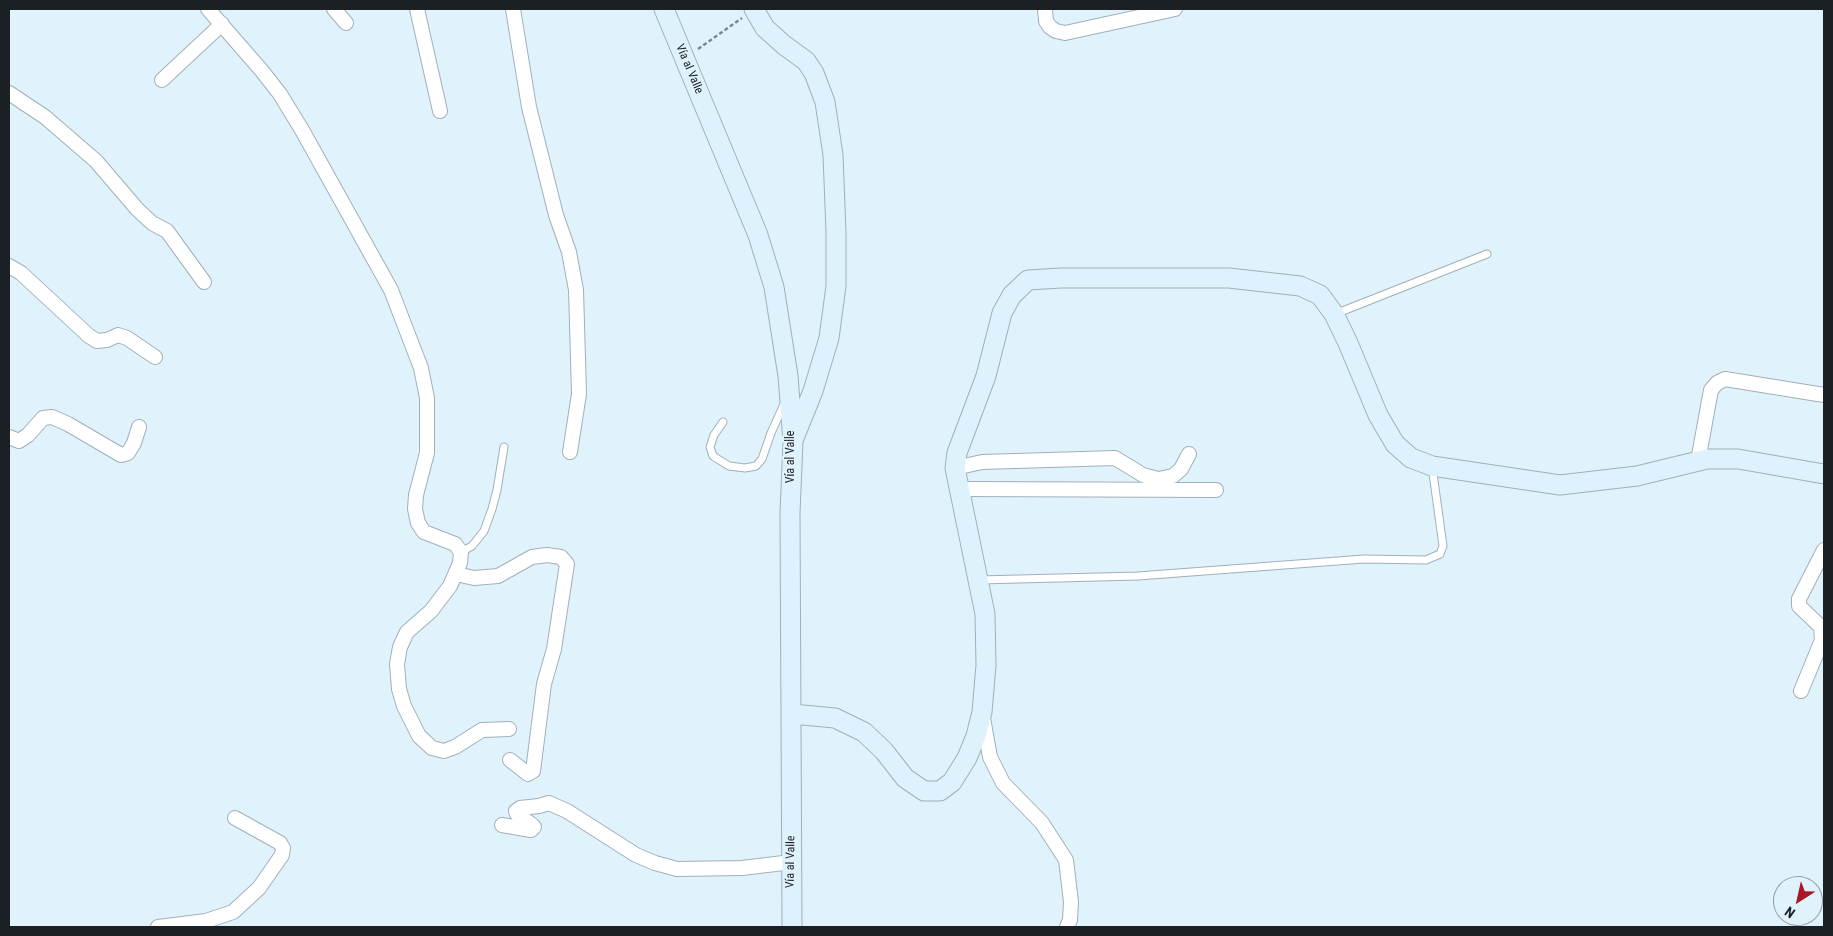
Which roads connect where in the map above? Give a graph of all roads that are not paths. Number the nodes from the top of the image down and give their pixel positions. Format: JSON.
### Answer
{"nodes":[{"id":1,"x":208,"y":9,"type":"edge"},
{"id":2,"x":334,"y":9,"type":"edge"},
{"id":3,"x":416,"y":9,"type":"edge"},
{"id":4,"x":514,"y":9,"type":"edge"},
{"id":5,"x":664,"y":9,"type":"edge"},
{"id":6,"x":754,"y":9,"type":"edge"},
{"id":7,"x":1045,"y":9,"type":"edge"},
{"id":8,"x":1175,"y":9,"type":"edge"},
{"id":9,"x":346,"y":23,"type":"dead end"},
{"id":10,"x":222,"y":24,"type":"junction"},
{"id":11,"x":162,"y":80,"type":"dead end"},
{"id":12,"x":9,"y":93,"type":"edge"},
{"id":13,"x":440,"y":111,"type":"dead end"},
{"id":14,"x":1487,"y":254,"type":"dead end"},
{"id":15,"x":9,"y":266,"type":"edge"},
{"id":16,"x":204,"y":282,"type":"dead end"},
{"id":17,"x":1334,"y":314,"type":"junction"},
{"id":18,"x":155,"y":357,"type":"dead end"},
{"id":19,"x":789,"y":393,"type":"junction"},
{"id":20,"x":1824,"y":396,"type":"edge"},
{"id":21,"x":723,"y":422,"type":"dead end"},
{"id":22,"x":139,"y":427,"type":"dead end"},
{"id":23,"x":9,"y":436,"type":"edge"},
{"id":24,"x":792,"y":442,"type":"junction"},
{"id":25,"x":504,"y":447,"type":"dead end"},
{"id":26,"x":570,"y":452,"type":"dead end"},
{"id":27,"x":1189,"y":454,"type":"dead end"},
{"id":28,"x":1698,"y":461,"type":"junction"},
{"id":29,"x":1432,"y":466,"type":"junction"},
{"id":30,"x":955,"y":468,"type":"junction"},
{"id":31,"x":1824,"y":474,"type":"edge"},
{"id":32,"x":959,"y":489,"type":"junction"},
{"id":33,"x":1216,"y":490,"type":"dead end"},
{"id":34,"x":1824,"y":550,"type":"edge"},
{"id":35,"x":461,"y":552,"type":"junction"},
{"id":36,"x":456,"y":574,"type":"junction"},
{"id":37,"x":978,"y":580,"type":"junction"},
{"id":38,"x":1801,"y":691,"type":"dead end"},
{"id":39,"x":982,"y":712,"type":"junction"},
{"id":40,"x":792,"y":714,"type":"junction"},
{"id":41,"x":509,"y":729,"type":"dead end"},
{"id":42,"x":510,"y":760,"type":"dead end"},
{"id":43,"x":235,"y":818,"type":"dead end"},
{"id":44,"x":502,"y":824,"type":"dead end"},
{"id":45,"x":792,"y":862,"type":"junction"},
{"id":46,"x":207,"y":924,"type":"edge"},
{"id":47,"x":158,"y":927,"type":"edge"},
{"id":48,"x":792,"y":927,"type":"edge"},
{"id":49,"x":1067,"y":927,"type":"edge"}],
"edges":[{"from":1,"to":10,"type":"street"},
{"from":2,"to":9,"type":"street"},
{"from":3,"to":13,"type":"street"},
{"from":4,"to":26,"type":"street"},
{"from":5,"to":19,"type":"street","name":"Vía al Valle"},
{"from":6,"to":24,"type":"street"},
{"from":7,"to":8,"type":"street"},
{"from":10,"to":11,"type":"street"},
{"from":10,"to":35,"type":"street"},
{"from":12,"to":16,"type":"street"},
{"from":14,"to":17,"type":"lane"},
{"from":15,"to":18,"type":"street"},
{"from":17,"to":29,"type":"street"},
{"from":17,"to":30,"type":"street"},
{"from":19,"to":21,"type":"lane"},
{"from":19,"to":24,"type":"street","name":"Vía al Valle"},
{"from":20,"to":28,"type":"street"},
{"from":22,"to":23,"type":"street"},
{"from":24,"to":40,"type":"street","name":"Vía al Valle"},
{"from":25,"to":35,"type":"lane"},
{"from":27,"to":30,"type":"street"},
{"from":28,"to":29,"type":"street"},
{"from":28,"to":31,"type":"street"},
{"from":29,"to":37,"type":"lane"},
{"from":30,"to":32,"type":"street"},
{"from":32,"to":33,"type":"street"},
{"from":32,"to":37,"type":"street"},
{"from":34,"to":38,"type":"street"},
{"from":35,"to":36,"type":"street"},
{"from":36,"to":41,"type":"street"},
{"from":36,"to":42,"type":"street"},
{"from":37,"to":39,"type":"street"},
{"from":39,"to":40,"type":"street"},
{"from":39,"to":49,"type":"street"},
{"from":40,"to":45,"type":"street","name":"Vía al Valle"},
{"from":43,"to":46,"type":"street"},
{"from":44,"to":45,"type":"street"},
{"from":45,"to":48,"type":"street","name":"Vía al Valle"},
{"from":46,"to":47,"type":"street"}]}
